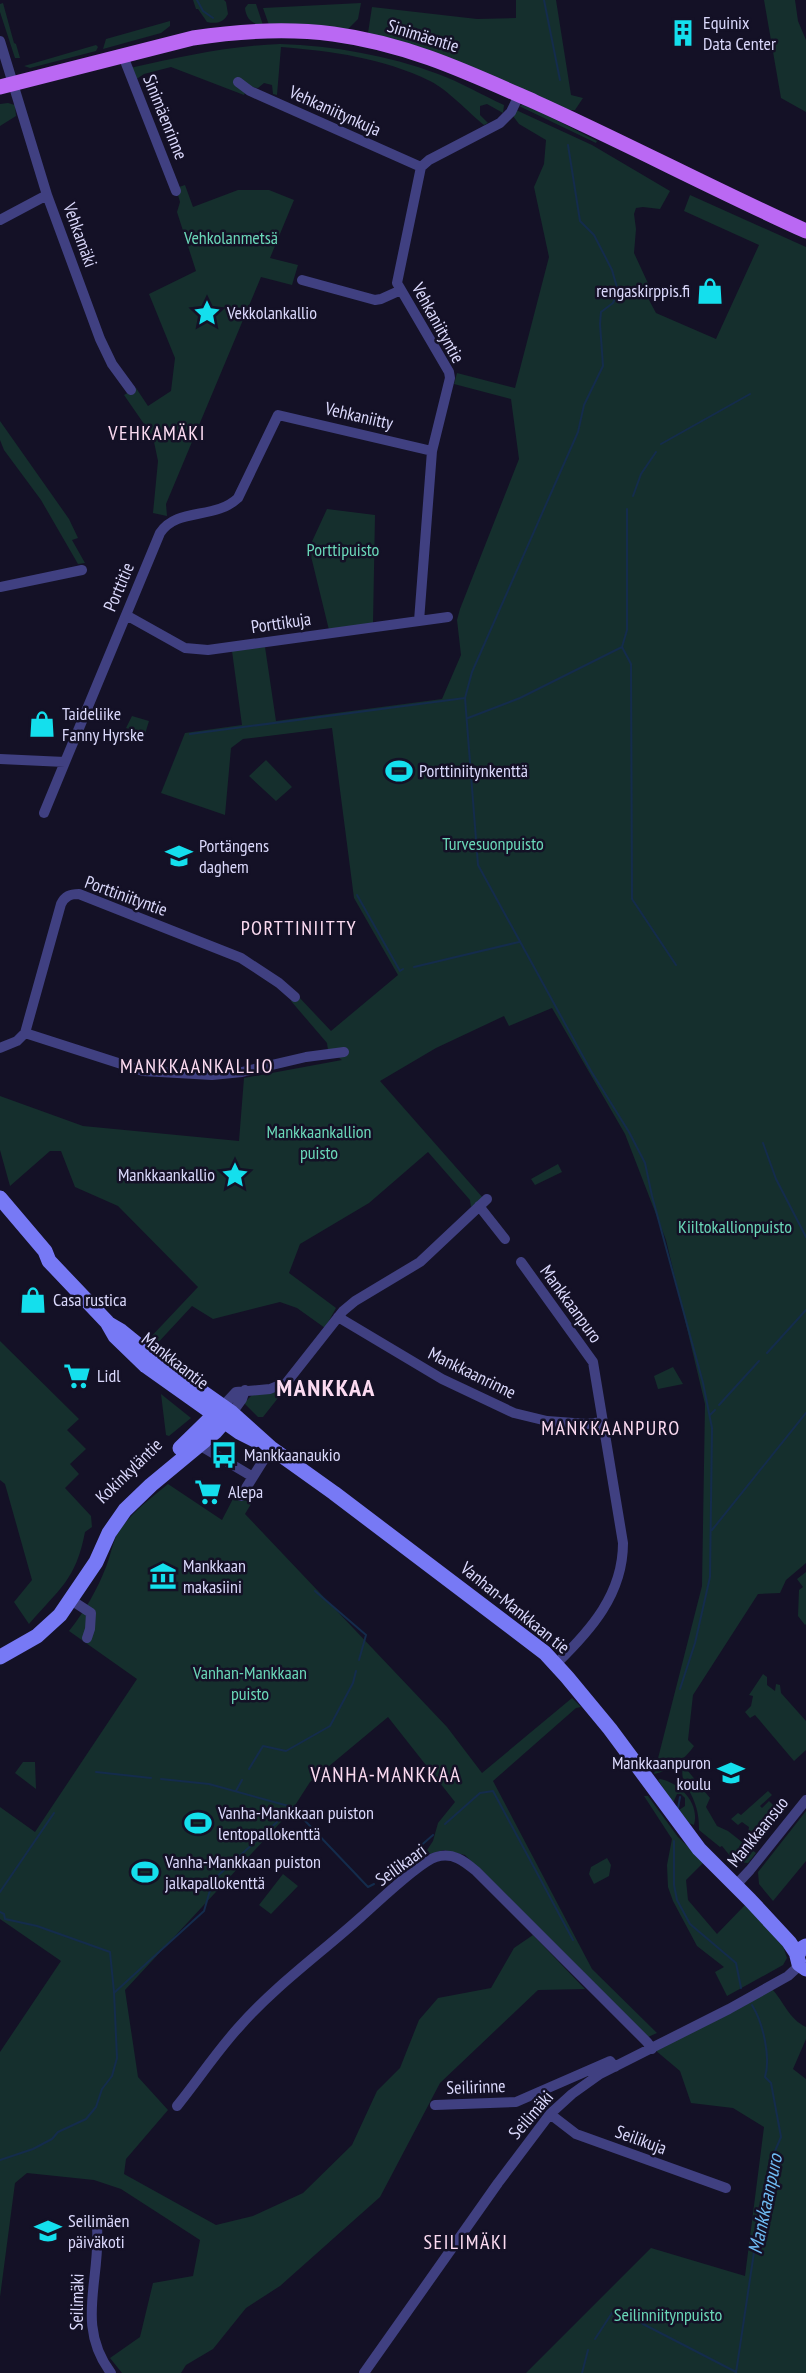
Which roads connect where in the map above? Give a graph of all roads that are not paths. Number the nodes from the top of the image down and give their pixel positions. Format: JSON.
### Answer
{"nodes":[{"id":1,"x":0,"y":41,"type":"edge"},
{"id":2,"x":123,"y":56,"type":"junction"},
{"id":3,"x":238,"y":82,"type":"dead end"},
{"id":4,"x":7,"y":86,"type":"edge"},
{"id":5,"x":519,"y":95,"type":"junction"},
{"id":6,"x":421,"y":167,"type":"junction"},
{"id":7,"x":176,"y":191,"type":"dead end"},
{"id":8,"x":47,"y":195,"type":"junction"},
{"id":9,"x":0,"y":220,"type":"edge"},
{"id":10,"x":806,"y":231,"type":"edge"},
{"id":11,"x":302,"y":280,"type":"dead end"},
{"id":12,"x":401,"y":290,"type":"junction"},
{"id":13,"x":131,"y":390,"type":"dead end"},
{"id":14,"x":278,"y":415,"type":"joint"},
{"id":15,"x":432,"y":451,"type":"junction"},
{"id":16,"x":82,"y":570,"type":"dead end"},
{"id":17,"x":0,"y":586,"type":"edge"},
{"id":18,"x":126,"y":615,"type":"junction"},
{"id":19,"x":448,"y":617,"type":"dead end"},
{"id":20,"x":419,"y":621,"type":"junction"},
{"id":21,"x":0,"y":759,"type":"edge"},
{"id":22,"x":65,"y":762,"type":"junction"},
{"id":23,"x":44,"y":813,"type":"dead end"},
{"id":24,"x":295,"y":998,"type":"dead end"},
{"id":25,"x":25,"y":1033,"type":"junction"},
{"id":26,"x":0,"y":1048,"type":"edge"},
{"id":27,"x":344,"y":1052,"type":"dead end"},
{"id":28,"x":0,"y":1198,"type":"edge"},
{"id":29,"x":505,"y":1239,"type":"dead end"},
{"id":30,"x":521,"y":1262,"type":"dead end"},
{"id":31,"x":338,"y":1317,"type":"junction"},
{"id":32,"x":223,"y":1414,"type":"junction"},
{"id":33,"x":602,"y":1422,"type":"junction"},
{"id":34,"x":194,"y":1442,"type":"junction"},
{"id":35,"x":271,"y":1448,"type":"junction"},
{"id":36,"x":253,"y":1478,"type":"junction"},
{"id":37,"x":241,"y":1497,"type":"dead end"},
{"id":38,"x":71,"y":1600,"type":"junction"},
{"id":39,"x":87,"y":1638,"type":"dead end"},
{"id":40,"x":0,"y":1657,"type":"edge"},
{"id":41,"x":556,"y":1664,"type":"junction"},
{"id":42,"x":806,"y":1800,"type":"edge"},
{"id":43,"x":739,"y":1882,"type":"junction"},
{"id":44,"x":803,"y":1956,"type":"edge"},
{"id":45,"x":652,"y":2049,"type":"junction"},
{"id":46,"x":615,"y":2067,"type":"junction"},
{"id":47,"x":435,"y":2105,"type":"dead end"},
{"id":48,"x":177,"y":2106,"type":"dead end"},
{"id":49,"x":550,"y":2114,"type":"junction"},
{"id":50,"x":726,"y":2188,"type":"dead end"},
{"id":51,"x":96,"y":2227,"type":"dead end"},
{"id":52,"x":111,"y":2373,"type":"edge"},
{"id":53,"x":364,"y":2373,"type":"edge"}],
"edges":[{"from":1,"to":4,"type":"street","name":"Vehkamäki"},
{"from":2,"to":4,"type":"main road","name":"Sinimäentie"},
{"from":2,"to":5,"type":"main road","name":"Sinimäentie"},
{"from":2,"to":7,"type":"street","name":"Sinimäenrinne"},
{"from":3,"to":6,"type":"street","name":"Vehkaniitynkuja"},
{"from":4,"to":8,"type":"street","name":"Vehkamäki"},
{"from":5,"to":6,"type":"street"},
{"from":5,"to":10,"type":"main road","name":"Sinimäentie"},
{"from":6,"to":12,"type":"street","name":"Vehkaniityntie"},
{"from":8,"to":9,"type":"street"},
{"from":8,"to":13,"type":"street","name":"Vehkamäki"},
{"from":11,"to":12,"type":"street"},
{"from":12,"to":15,"type":"street","name":"Vehkaniityntie"},
{"from":14,"to":15,"type":"street","name":"Vehkaniitty"},
{"from":14,"to":18,"type":"street","name":"Porttitie"},
{"from":15,"to":20,"type":"street","name":"Vehkaniityntie"},
{"from":16,"to":17,"type":"street"},
{"from":18,"to":20,"type":"street","name":"Porttikuja"},
{"from":18,"to":22,"type":"street","name":"Porttitie"},
{"from":19,"to":20,"type":"street","name":"Porttikuja"},
{"from":21,"to":22,"type":"street"},
{"from":22,"to":23,"type":"street","name":"Porttitie"},
{"from":24,"to":25,"type":"street","name":"Porttiniityntie"},
{"from":25,"to":26,"type":"street"},
{"from":25,"to":27,"type":"street"},
{"from":28,"to":32,"type":"main road","name":"Mankkaantie"},
{"from":29,"to":31,"type":"street"},
{"from":30,"to":33,"type":"street","name":"Mankkaanpuro"},
{"from":31,"to":32,"type":"street"},
{"from":31,"to":33,"type":"street","name":"Mankkaanrinne"},
{"from":32,"to":34,"type":"main road","name":"Kokinkyläntie"},
{"from":32,"to":35,"type":"main road","name":"Vanhan-Mankkaan tie"},
{"from":33,"to":41,"type":"street","name":"Mankkaanpuro"},
{"from":34,"to":36,"type":"street"},
{"from":34,"to":38,"type":"main road","name":"Kokinkyläntie"},
{"from":35,"to":36,"type":"street"},
{"from":35,"to":41,"type":"main road","name":"Vanhan-Mankkaan tie"},
{"from":36,"to":37,"type":"street"},
{"from":38,"to":39,"type":"street"},
{"from":38,"to":40,"type":"main road","name":"Kokinkyläntie"},
{"from":41,"to":43,"type":"main road","name":"Vanhan-Mankkaan tie"},
{"from":42,"to":43,"type":"street","name":"Mankkaansuo"},
{"from":43,"to":44,"type":"main road","name":"Vanhan-Mankkaan tie"},
{"from":44,"to":45,"type":"street","name":"Seilimäki"},
{"from":45,"to":46,"type":"street","name":"Seilimäki"},
{"from":45,"to":48,"type":"street","name":"Seilikaari"},
{"from":46,"to":47,"type":"street","name":"Seilirinne"},
{"from":46,"to":49,"type":"street","name":"Seilimäki"},
{"from":49,"to":50,"type":"street","name":"Seilikuja"},
{"from":49,"to":53,"type":"street","name":"Seilimäki"},
{"from":51,"to":52,"type":"street","name":"Seilimäki"}]}
